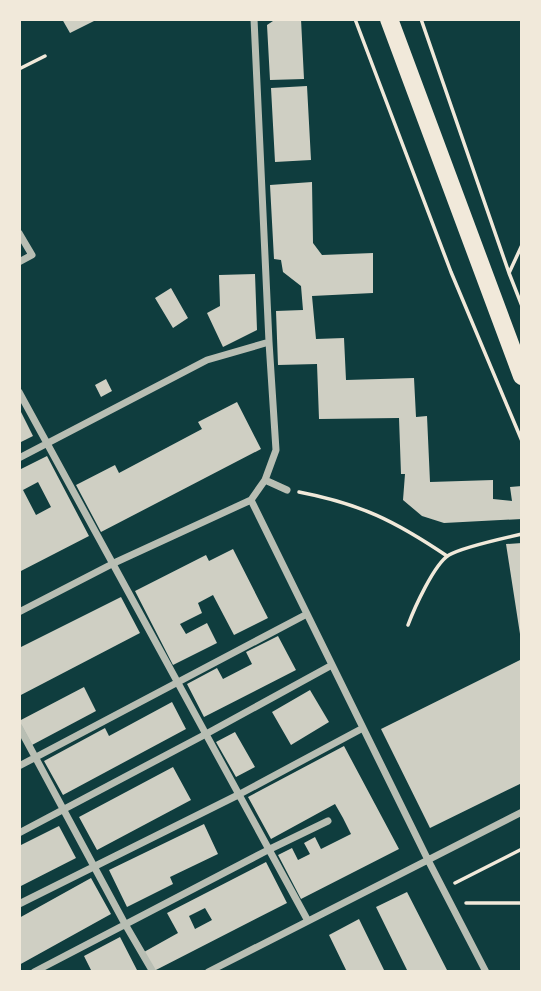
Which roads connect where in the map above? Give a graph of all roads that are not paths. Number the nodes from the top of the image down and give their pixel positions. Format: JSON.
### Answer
{"nodes":[{"id":1,"x":254,"y":19,"type":"edge"},
{"id":2,"x":389,"y":19,"type":"edge"},
{"id":3,"x":19,"y":233,"type":"edge"},
{"id":4,"x":19,"y":262,"type":"edge"},
{"id":5,"x":269,"y":342,"type":"junction"},
{"id":6,"x":522,"y":376,"type":"edge"},
{"id":7,"x":19,"y":392,"type":"edge"},
{"id":8,"x":46,"y":444,"type":"junction"},
{"id":9,"x":19,"y":458,"type":"edge"},
{"id":10,"x":265,"y":480,"type":"junction"},
{"id":11,"x":287,"y":490,"type":"road end"},
{"id":12,"x":251,"y":500,"type":"junction"},
{"id":13,"x":114,"y":563,"type":"junction"},
{"id":14,"x":19,"y":612,"type":"edge"},
{"id":15,"x":307,"y":614,"type":"junction"},
{"id":16,"x":332,"y":665,"type":"junction"},
{"id":17,"x":177,"y":683,"type":"junction"},
{"id":18,"x":19,"y":727,"type":"edge"},
{"id":19,"x":363,"y":728,"type":"junction"},
{"id":20,"x":206,"y":734,"type":"junction"},
{"id":21,"x":36,"y":758,"type":"junction"},
{"id":22,"x":19,"y":766,"type":"edge"},
{"id":23,"x":238,"y":795,"type":"junction"},
{"id":24,"x":65,"y":809,"type":"junction"},
{"id":25,"x":522,"y":812,"type":"edge"},
{"id":26,"x":328,"y":821,"type":"dead end"},
{"id":27,"x":19,"y":833,"type":"edge"},
{"id":28,"x":268,"y":850,"type":"junction"},
{"id":29,"x":428,"y":860,"type":"junction"},
{"id":30,"x":94,"y":866,"type":"junction"},
{"id":31,"x":19,"y":904,"type":"edge"},
{"id":32,"x":308,"y":921,"type":"junction"},
{"id":33,"x":125,"y":924,"type":"junction"},
{"id":34,"x":34,"y":972,"type":"edge"},
{"id":35,"x":153,"y":972,"type":"edge"},
{"id":36,"x":208,"y":972,"type":"edge"},
{"id":37,"x":486,"y":972,"type":"edge"}],
"edges":[{"from":1,"to":5,"type":"street"},
{"from":2,"to":6,"type":"main road"},
{"from":3,"to":4,"type":"street"},
{"from":5,"to":8,"type":"street"},
{"from":5,"to":10,"type":"street"},
{"from":7,"to":8,"type":"street"},
{"from":8,"to":9,"type":"street"},
{"from":8,"to":13,"type":"street"},
{"from":10,"to":11,"type":"street"},
{"from":10,"to":12,"type":"street"},
{"from":12,"to":13,"type":"street"},
{"from":12,"to":15,"type":"street"},
{"from":13,"to":14,"type":"street"},
{"from":13,"to":17,"type":"street"},
{"from":15,"to":16,"type":"street"},
{"from":15,"to":17,"type":"street"},
{"from":16,"to":19,"type":"street"},
{"from":16,"to":20,"type":"street"},
{"from":17,"to":20,"type":"street"},
{"from":17,"to":21,"type":"street"},
{"from":18,"to":21,"type":"street"},
{"from":19,"to":23,"type":"street"},
{"from":19,"to":29,"type":"street"},
{"from":20,"to":23,"type":"street"},
{"from":20,"to":24,"type":"street"},
{"from":21,"to":22,"type":"street"},
{"from":21,"to":24,"type":"street"},
{"from":23,"to":28,"type":"street"},
{"from":23,"to":30,"type":"street"},
{"from":24,"to":27,"type":"street"},
{"from":24,"to":30,"type":"street"},
{"from":25,"to":29,"type":"street"},
{"from":26,"to":28,"type":"street"},
{"from":28,"to":32,"type":"street"},
{"from":28,"to":33,"type":"street"},
{"from":29,"to":32,"type":"street"},
{"from":29,"to":37,"type":"street"},
{"from":30,"to":31,"type":"street"},
{"from":30,"to":33,"type":"street"},
{"from":32,"to":36,"type":"street"},
{"from":33,"to":34,"type":"street"},
{"from":33,"to":35,"type":"street"}]}
